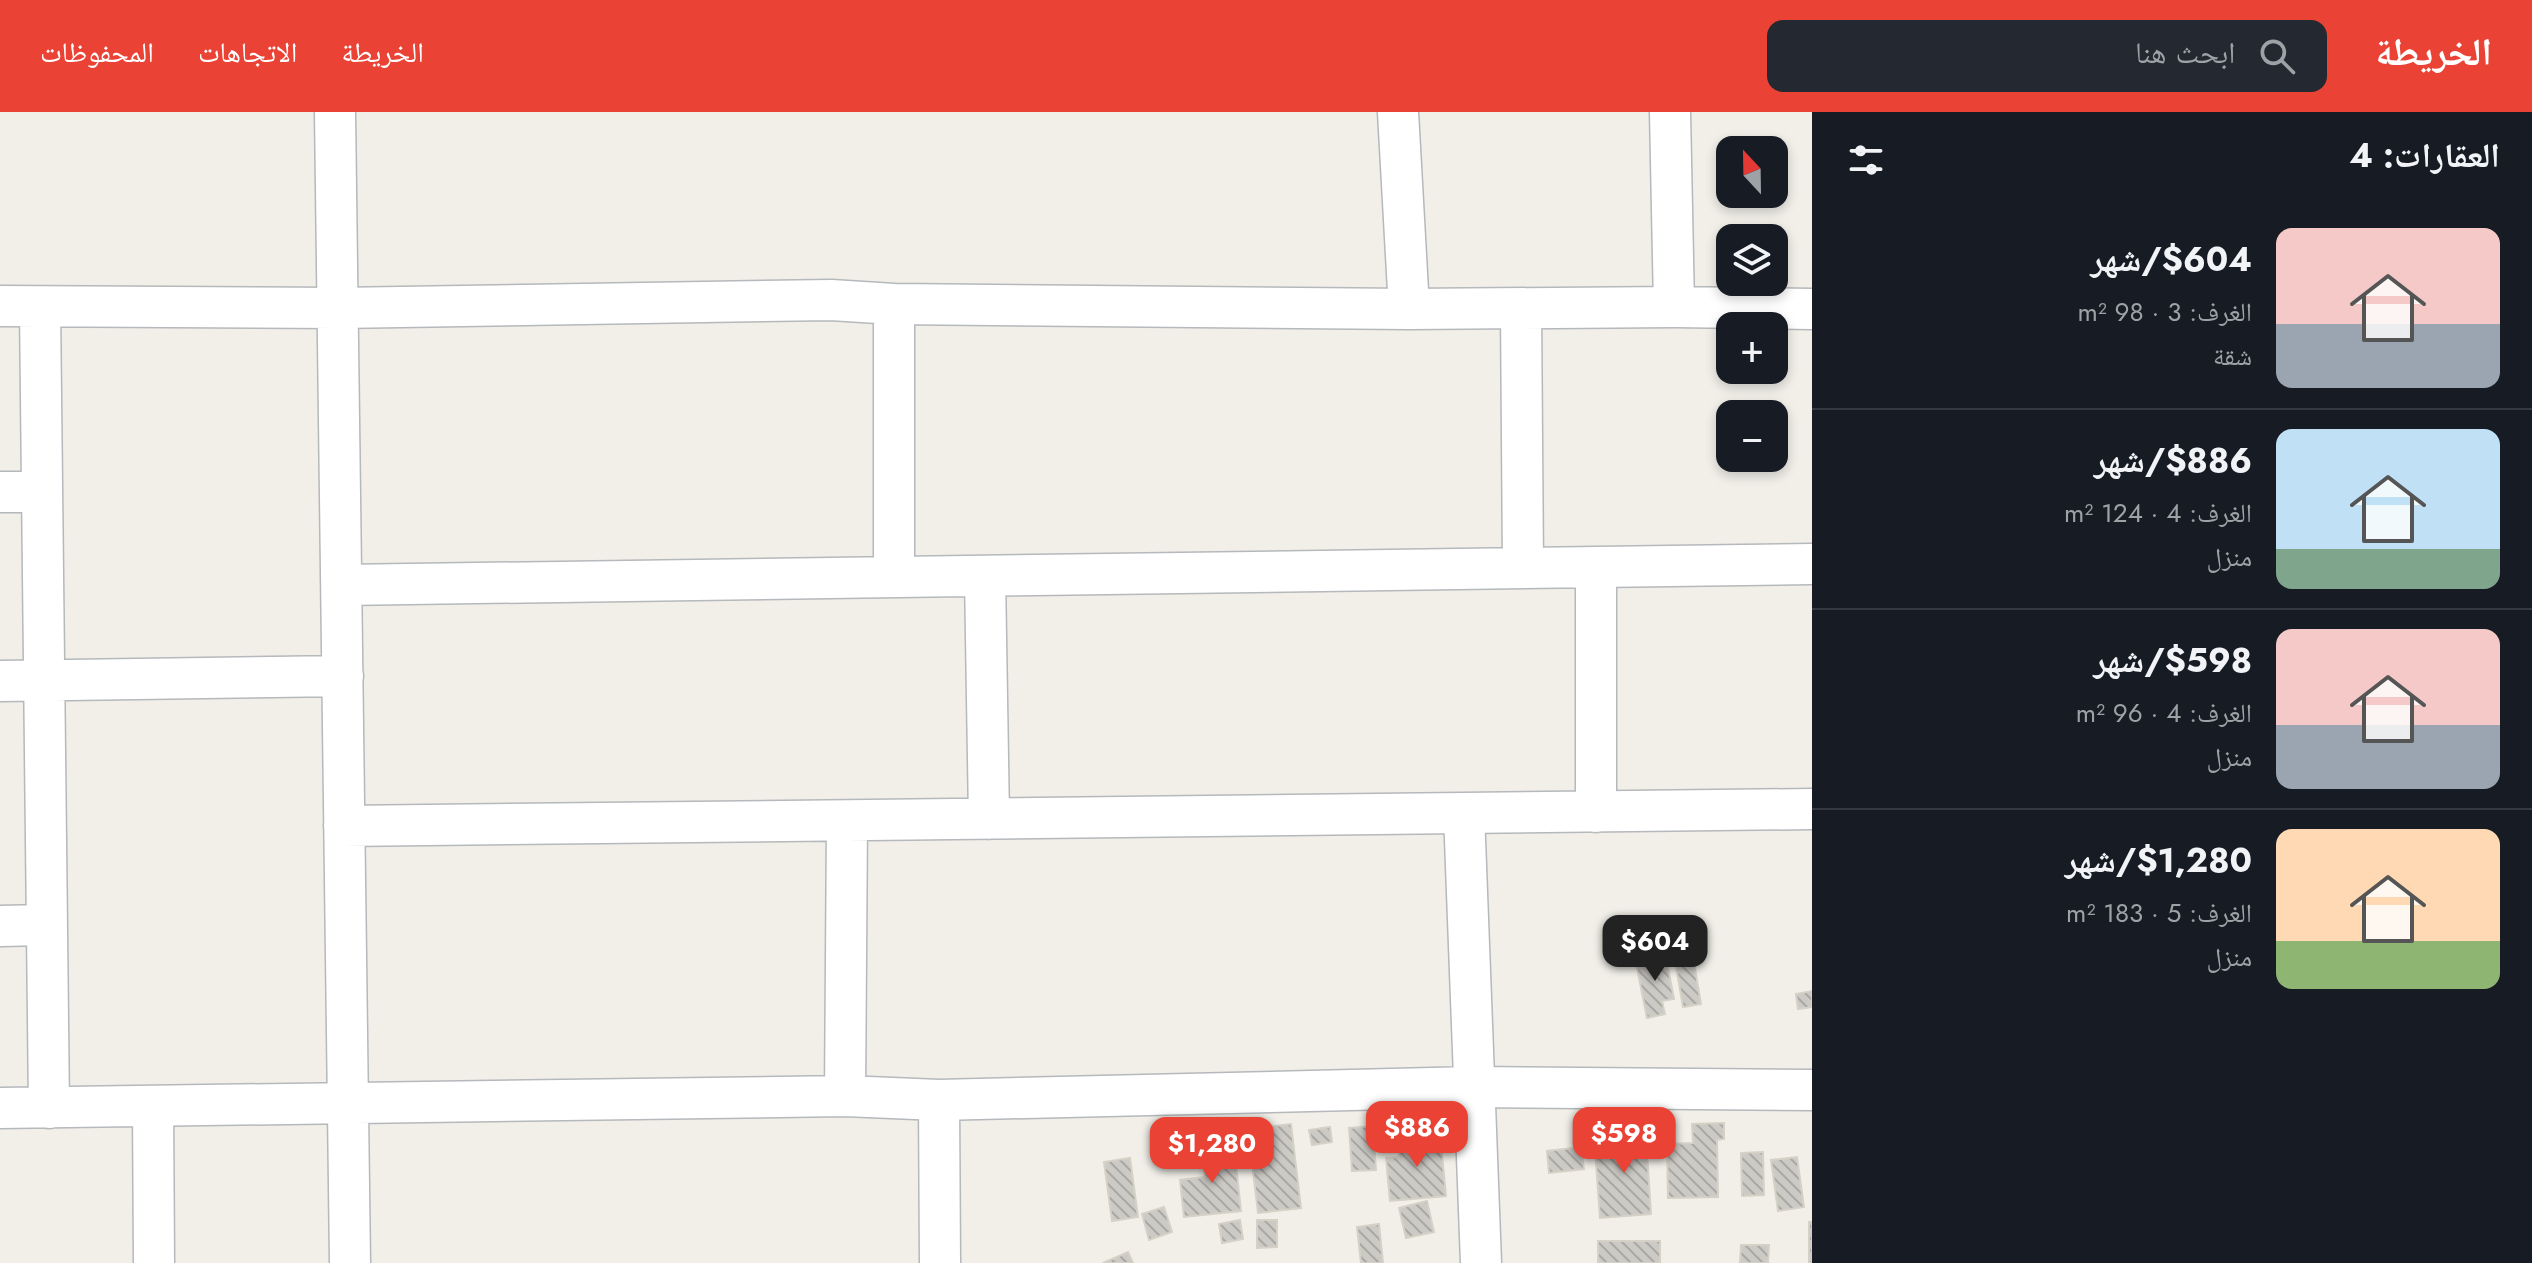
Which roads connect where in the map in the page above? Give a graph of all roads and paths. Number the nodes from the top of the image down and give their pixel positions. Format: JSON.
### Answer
{"nodes":[{"id":1,"x":335,"y":112,"type":"edge"},
{"id":2,"x":1398,"y":112,"type":"edge"},
{"id":3,"x":1670,"y":112,"type":"edge"},
{"id":4,"x":894,"y":304,"type":"junction"},
{"id":5,"x":0,"y":306,"type":"edge"},
{"id":6,"x":40,"y":307,"type":"junction"},
{"id":7,"x":1674,"y":307,"type":"junction"},
{"id":8,"x":338,"y":308,"type":"junction"},
{"id":9,"x":1409,"y":309,"type":"junction"},
{"id":10,"x":1521,"y":309,"type":"junction"},
{"id":11,"x":1812,"y":309,"type":"edge"},
{"id":12,"x":0,"y":492,"type":"edge"},
{"id":13,"x":42,"y":492,"type":"junction"},
{"id":14,"x":1812,"y":564,"type":"edge"},
{"id":15,"x":1523,"y":568,"type":"junction"},
{"id":16,"x":1596,"y":568,"type":"junction"},
{"id":17,"x":985,"y":576,"type":"junction"},
{"id":18,"x":894,"y":577,"type":"junction"},
{"id":19,"x":342,"y":585,"type":"junction"},
{"id":20,"x":343,"y":676,"type":"junction"},
{"id":21,"x":44,"y":680,"type":"junction"},
{"id":22,"x":0,"y":681,"type":"edge"},
{"id":23,"x":1812,"y":809,"type":"edge"},
{"id":24,"x":1596,"y":812,"type":"junction"},
{"id":25,"x":1464,"y":813,"type":"junction"},
{"id":26,"x":989,"y":819,"type":"junction"},
{"id":27,"x":847,"y":821,"type":"junction"},
{"id":28,"x":344,"y":826,"type":"junction"},
{"id":29,"x":46,"y":925,"type":"junction"},
{"id":30,"x":0,"y":926,"type":"edge"},
{"id":31,"x":1473,"y":1087,"type":"junction"},
{"id":32,"x":1812,"y":1090,"type":"edge"},
{"id":33,"x":845,"y":1096,"type":"junction"},
{"id":34,"x":939,"y":1100,"type":"junction"},
{"id":35,"x":348,"y":1104,"type":"junction"},
{"id":36,"x":153,"y":1106,"type":"junction"},
{"id":37,"x":0,"y":1108,"type":"edge"},
{"id":38,"x":49,"y":1108,"type":"junction"},
{"id":39,"x":154,"y":1263,"type":"edge"},
{"id":40,"x":350,"y":1263,"type":"edge"},
{"id":41,"x":940,"y":1263,"type":"edge"},
{"id":42,"x":1481,"y":1263,"type":"edge"}],
"edges":[{"from":1,"to":8,"type":"street"},
{"from":2,"to":9,"type":"street"},
{"from":3,"to":7,"type":"street"},
{"from":4,"to":8,"type":"street"},
{"from":4,"to":9,"type":"street"},
{"from":4,"to":18,"type":"street"},
{"from":5,"to":6,"type":"street"},
{"from":6,"to":8,"type":"street"},
{"from":6,"to":13,"type":"street"},
{"from":7,"to":10,"type":"street"},
{"from":7,"to":11,"type":"street"},
{"from":8,"to":19,"type":"street"},
{"from":9,"to":10,"type":"street"},
{"from":10,"to":15,"type":"street"},
{"from":12,"to":13,"type":"street"},
{"from":13,"to":21,"type":"street"},
{"from":14,"to":16,"type":"street"},
{"from":15,"to":16,"type":"street"},
{"from":15,"to":17,"type":"street"},
{"from":16,"to":24,"type":"street"},
{"from":17,"to":18,"type":"street"},
{"from":17,"to":26,"type":"street"},
{"from":18,"to":19,"type":"street"},
{"from":19,"to":20,"type":"street"},
{"from":20,"to":21,"type":"street"},
{"from":20,"to":28,"type":"street"},
{"from":21,"to":22,"type":"street"},
{"from":21,"to":29,"type":"street"},
{"from":23,"to":24,"type":"street"},
{"from":24,"to":25,"type":"street"},
{"from":25,"to":26,"type":"street"},
{"from":25,"to":31,"type":"street"},
{"from":26,"to":27,"type":"street"},
{"from":27,"to":28,"type":"street"},
{"from":27,"to":33,"type":"street"},
{"from":28,"to":35,"type":"street"},
{"from":29,"to":30,"type":"street"},
{"from":29,"to":38,"type":"street"},
{"from":31,"to":32,"type":"street"},
{"from":31,"to":34,"type":"street"},
{"from":31,"to":42,"type":"street"},
{"from":33,"to":34,"type":"street"},
{"from":33,"to":35,"type":"street"},
{"from":34,"to":41,"type":"street"},
{"from":35,"to":36,"type":"street"},
{"from":35,"to":40,"type":"street"},
{"from":36,"to":38,"type":"street"},
{"from":36,"to":39,"type":"street"},
{"from":37,"to":38,"type":"street"}]}
